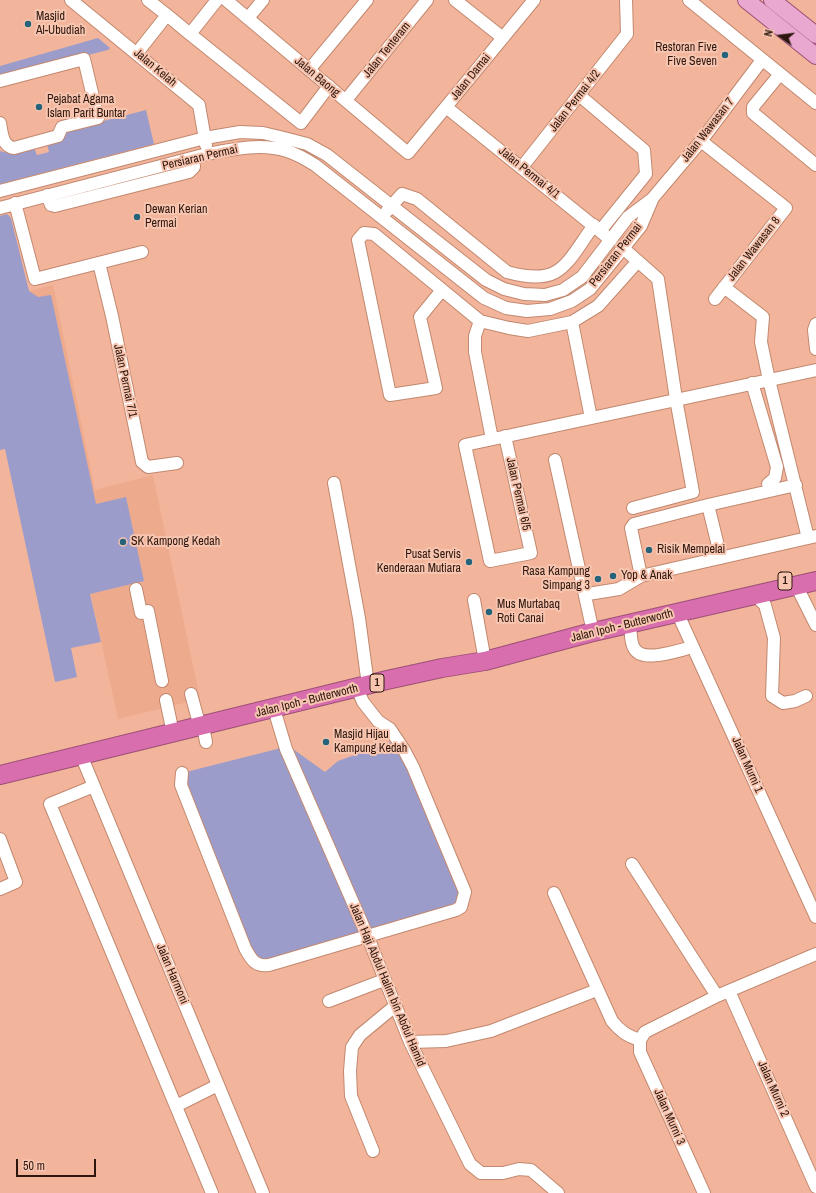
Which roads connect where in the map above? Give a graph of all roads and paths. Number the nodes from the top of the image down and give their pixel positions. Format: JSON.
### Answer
{"nodes":[{"id":1,"x":71,"y":0,"type":"edge"},
{"id":2,"x":148,"y":0,"type":"edge"},
{"id":3,"x":217,"y":0,"type":"edge"},
{"id":4,"x":226,"y":0,"type":"edge"},
{"id":5,"x":263,"y":0,"type":"edge"},
{"id":6,"x":367,"y":0,"type":"edge"},
{"id":7,"x":427,"y":0,"type":"edge"},
{"id":8,"x":455,"y":0,"type":"edge"},
{"id":9,"x":534,"y":0,"type":"edge"},
{"id":10,"x":626,"y":0,"type":"edge"},
{"id":11,"x":689,"y":0,"type":"edge"},
{"id":12,"x":746,"y":0,"type":"edge"},
{"id":13,"x":776,"y":1,"type":"edge"},
{"id":14,"x":167,"y":15,"type":"junction"},
{"id":15,"x":248,"y":18,"type":"junction"},
{"id":16,"x":190,"y":34,"type":"junction"},
{"id":17,"x":816,"y":35,"type":"edge"},
{"id":18,"x":503,"y":38,"type":"junction"},
{"id":19,"x":137,"y":53,"type":"junction"},
{"id":20,"x":816,"y":56,"type":"edge"},
{"id":21,"x":762,"y":60,"type":"junction"},
{"id":22,"x":309,"y":70,"type":"junction"},
{"id":23,"x":780,"y":74,"type":"junction"},
{"id":24,"x":0,"y":81,"type":"edge"},
{"id":25,"x":329,"y":86,"type":"junction"},
{"id":26,"x":579,"y":95,"type":"junction"},
{"id":27,"x":346,"y":100,"type":"junction"},
{"id":28,"x":816,"y":103,"type":"edge"},
{"id":29,"x":446,"y":107,"type":"junction"},
{"id":30,"x":0,"y":123,"type":"edge"},
{"id":31,"x":2,"y":138,"type":"edge"},
{"id":32,"x":204,"y":138,"type":"junction"},
{"id":33,"x":701,"y":141,"type":"junction"},
{"id":34,"x":408,"y":153,"type":"joint"},
{"id":35,"x":207,"y":154,"type":"junction"},
{"id":36,"x":816,"y":165,"type":"edge"},
{"id":37,"x":522,"y":167,"type":"junction"},
{"id":38,"x":0,"y":191,"type":"edge"},
{"id":39,"x":652,"y":199,"type":"junction"},
{"id":40,"x":15,"y":203,"type":"junction"},
{"id":41,"x":392,"y":206,"type":"junction"},
{"id":42,"x":0,"y":208,"type":"edge"},
{"id":43,"x":383,"y":217,"type":"junction"},
{"id":44,"x":597,"y":228,"type":"junction"},
{"id":45,"x":611,"y":240,"type":"junction"},
{"id":46,"x":623,"y":248,"type":"junction"},
{"id":47,"x":142,"y":252,"type":"dead end"},
{"id":48,"x":638,"y":261,"type":"junction"},
{"id":49,"x":99,"y":263,"type":"junction"},
{"id":50,"x":724,"y":287,"type":"junction"},
{"id":51,"x":442,"y":290,"type":"junction"},
{"id":52,"x":715,"y":299,"type":"dead end"},
{"id":53,"x":480,"y":321,"type":"junction"},
{"id":54,"x":572,"y":322,"type":"junction"},
{"id":55,"x":816,"y":324,"type":"edge"},
{"id":56,"x":816,"y":349,"type":"edge"},
{"id":57,"x":816,"y":370,"type":"edge"},
{"id":58,"x":769,"y":380,"type":"junction"},
{"id":59,"x":752,"y":383,"type":"junction"},
{"id":60,"x":676,"y":399,"type":"junction"},
{"id":61,"x":590,"y":418,"type":"junction"},
{"id":62,"x":505,"y":436,"type":"junction"},
{"id":63,"x":492,"y":439,"type":"junction"},
{"id":64,"x":555,"y":460,"type":"dead end"},
{"id":65,"x":177,"y":463,"type":"dead end"},
{"id":66,"x":334,"y":483,"type":"dead end"},
{"id":67,"x":768,"y":484,"type":"dead end"},
{"id":68,"x":796,"y":485,"type":"junction"},
{"id":69,"x":708,"y":505,"type":"junction"},
{"id":70,"x":633,"y":508,"type":"dead end"},
{"id":71,"x":812,"y":536,"type":"edge"},
{"id":72,"x":721,"y":558,"type":"junction"},
{"id":73,"x":816,"y":569,"type":"edge"},
{"id":74,"x":641,"y":576,"type":"junction"},
{"id":75,"x":816,"y":581,"type":"edge"},
{"id":76,"x":796,"y":585,"type":"junction"},
{"id":77,"x":136,"y":589,"type":"dead end"},
{"id":78,"x":586,"y":596,"type":"junction"},
{"id":79,"x":474,"y":600,"type":"dead end"},
{"id":80,"x":762,"y":604,"type":"junction"},
{"id":81,"x":677,"y":612,"type":"junction"},
{"id":82,"x":630,"y":624,"type":"junction"},
{"id":83,"x":816,"y":625,"type":"edge"},
{"id":84,"x":593,"y":632,"type":"junction"},
{"id":85,"x":693,"y":646,"type":"junction"},
{"id":86,"x":485,"y":661,"type":"junction"},
{"id":87,"x":162,"y":681,"type":"dead end"},
{"id":88,"x":363,"y":687,"type":"junction"},
{"id":89,"x":191,"y":694,"type":"dead end"},
{"id":90,"x":806,"y":696,"type":"dead end"},
{"id":91,"x":166,"y":700,"type":"dead end"},
{"id":92,"x":274,"y":709,"type":"junction"},
{"id":93,"x":203,"y":732,"type":"junction"},
{"id":94,"x":173,"y":734,"type":"junction"},
{"id":95,"x":81,"y":755,"type":"junction"},
{"id":96,"x":182,"y":773,"type":"dead end"},
{"id":97,"x":0,"y":775,"type":"edge"},
{"id":98,"x":94,"y":786,"type":"junction"},
{"id":99,"x":0,"y":839,"type":"edge"},
{"id":100,"x":632,"y":864,"type":"dead end"},
{"id":101,"x":0,"y":889,"type":"edge"},
{"id":102,"x":554,"y":893,"type":"dead end"},
{"id":103,"x":816,"y":917,"type":"edge"},
{"id":104,"x":367,"y":936,"type":"junction"},
{"id":105,"x":816,"y":954,"type":"edge"},
{"id":106,"x":384,"y":980,"type":"junction"},
{"id":107,"x":597,"y":990,"type":"junction"},
{"id":108,"x":729,"y":991,"type":"junction"},
{"id":109,"x":717,"y":996,"type":"junction"},
{"id":110,"x":329,"y":1001,"type":"dead end"},
{"id":111,"x":395,"y":1006,"type":"junction"},
{"id":112,"x":640,"y":1040,"type":"junction"},
{"id":113,"x":410,"y":1042,"type":"junction"},
{"id":114,"x":218,"y":1085,"type":"junction"},
{"id":115,"x":176,"y":1106,"type":"junction"},
{"id":116,"x":373,"y":1151,"type":"dead end"},
{"id":117,"x":816,"y":1187,"type":"edge"},
{"id":118,"x":212,"y":1193,"type":"edge"},
{"id":119,"x":263,"y":1193,"type":"edge"},
{"id":120,"x":558,"y":1193,"type":"edge"},
{"id":121,"x":704,"y":1193,"type":"edge"}],
"edges":[{"from":1,"to":19,"type":"street","name":"Jalan Kelah"},
{"from":2,"to":14,"type":"street"},
{"from":3,"to":16,"type":"street"},
{"from":4,"to":15,"type":"street","name":"Jalan Baong"},
{"from":5,"to":15,"type":"street"},
{"from":6,"to":22,"type":"street"},
{"from":7,"to":27,"type":"street","name":"Jalan Tenteram"},
{"from":8,"to":18,"type":"street"},
{"from":9,"to":18,"type":"street","name":"Jalan Damai"},
{"from":10,"to":26,"type":"street","name":"Jalan Permai 4/2"},
{"from":11,"to":21,"type":"street"},
{"from":12,"to":20,"type":"main road"},
{"from":13,"to":17,"type":"main road"},
{"from":14,"to":16,"type":"street"},
{"from":14,"to":19,"type":"street"},
{"from":15,"to":22,"type":"street","name":"Jalan Baong"},
{"from":16,"to":25,"type":"street"},
{"from":18,"to":29,"type":"street","name":"Jalan Damai"},
{"from":19,"to":32,"type":"street","name":"Jalan Kelah"},
{"from":21,"to":23,"type":"street"},
{"from":21,"to":33,"type":"street","name":"Jalan Wawasan 7"},
{"from":22,"to":25,"type":"street","name":"Jalan Baong"},
{"from":23,"to":28,"type":"street"},
{"from":23,"to":36,"type":"street"},
{"from":24,"to":31,"type":"street"},
{"from":25,"to":27,"type":"street","name":"Jalan Baong"},
{"from":26,"to":37,"type":"street","name":"Jalan Permai 4/2"},
{"from":26,"to":44,"type":"street"},
{"from":27,"to":34,"type":"street","name":"Jalan Baong"},
{"from":29,"to":34,"type":"street","name":"Jalan Damai"},
{"from":29,"to":37,"type":"street","name":"Jalan Permai 4/1"},
{"from":30,"to":31,"type":"street"},
{"from":32,"to":35,"type":"street","name":"Jalan Kelah"},
{"from":32,"to":38,"type":"street","name":"Persiaran Permai"},
{"from":32,"to":41,"type":"street","name":"Persiaran Permai"},
{"from":33,"to":39,"type":"street","name":"Jalan Wawasan 7"},
{"from":33,"to":50,"type":"street","name":"Jalan Wawasan 8"},
{"from":35,"to":40,"type":"street","name":"Persiaran Permai"},
{"from":35,"to":43,"type":"street","name":"Persiaran Permai"},
{"from":37,"to":44,"type":"street","name":"Jalan Permai 4/1"},
{"from":39,"to":45,"type":"street","name":"Persiaran Permai"},
{"from":39,"to":46,"type":"street","name":"Persiaran Permai"},
{"from":40,"to":42,"type":"street","name":"Persiaran Permai"},
{"from":40,"to":49,"type":"street"},
{"from":41,"to":43,"type":"street"},
{"from":41,"to":44,"type":"street"},
{"from":41,"to":45,"type":"street","name":"Persiaran Permai"},
{"from":43,"to":46,"type":"street","name":"Persiaran Permai"},
{"from":44,"to":45,"type":"street","name":"Jalan Permai 4/1"},
{"from":46,"to":48,"type":"street"},
{"from":47,"to":49,"type":"street"},
{"from":48,"to":54,"type":"street"},
{"from":48,"to":60,"type":"street"},
{"from":49,"to":65,"type":"street","name":"Jalan Permai 7/1"},
{"from":50,"to":52,"type":"street","name":"Jalan Wawasan 8"},
{"from":50,"to":58,"type":"street"},
{"from":51,"to":51,"type":"street"},
{"from":51,"to":53,"type":"street"},
{"from":53,"to":54,"type":"street"},
{"from":53,"to":63,"type":"street"},
{"from":54,"to":61,"type":"street"},
{"from":55,"to":56,"type":"street"},
{"from":57,"to":58,"type":"street"},
{"from":58,"to":59,"type":"street"},
{"from":58,"to":68,"type":"street"},
{"from":59,"to":60,"type":"street"},
{"from":59,"to":67,"type":"street"},
{"from":60,"to":61,"type":"street"},
{"from":60,"to":70,"type":"street"},
{"from":61,"to":62,"type":"street"},
{"from":62,"to":63,"type":"street"},
{"from":62,"to":63,"type":"street","name":"Jalan Permai 6/5"},
{"from":64,"to":78,"type":"street"},
{"from":66,"to":88,"type":"street"},
{"from":68,"to":69,"type":"street"},
{"from":68,"to":71,"type":"street"},
{"from":69,"to":72,"type":"street"},
{"from":69,"to":74,"type":"street"},
{"from":71,"to":72,"type":"street"},
{"from":72,"to":74,"type":"street"},
{"from":73,"to":80,"type":"highway","name":"Jalan Ipoh - Butterworth","number":"1"},
{"from":74,"to":78,"type":"street"},
{"from":75,"to":76,"type":"highway","name":"Jalan Ipoh - Butterworth","number":"1"},
{"from":76,"to":80,"type":"highway","name":"Jalan Ipoh - Butterworth","number":"1"},
{"from":76,"to":83,"type":"street"},
{"from":77,"to":87,"type":"street"},
{"from":78,"to":84,"type":"street"},
{"from":79,"to":86,"type":"street"},
{"from":80,"to":81,"type":"highway","name":"Jalan Ipoh - Butterworth","number":"1"},
{"from":80,"to":90,"type":"street"},
{"from":81,"to":82,"type":"highway","name":"Jalan Ipoh - Butterworth","number":"1"},
{"from":81,"to":85,"type":"street","name":"Jalan Murni 1"},
{"from":82,"to":84,"type":"highway","name":"Jalan Ipoh - Butterworth","number":"1"},
{"from":82,"to":85,"type":"street"},
{"from":84,"to":86,"type":"highway","name":"Jalan Ipoh - Butterworth","number":"1"},
{"from":85,"to":103,"type":"street","name":"Jalan Murni 1"},
{"from":86,"to":88,"type":"highway","name":"Jalan Ipoh - Butterworth","number":"1"},
{"from":88,"to":92,"type":"highway","name":"Jalan Ipoh - Butterworth","number":"1"},
{"from":88,"to":104,"type":"street"},
{"from":89,"to":93,"type":"street"},
{"from":91,"to":94,"type":"street"},
{"from":92,"to":93,"type":"highway","name":"Jalan Ipoh - Butterworth","number":"1"},
{"from":92,"to":104,"type":"street","name":"Jalan Haji Abdul Halim bin Abdul Hamid"},
{"from":93,"to":94,"type":"highway","name":"Jalan Ipoh - Butterworth","number":"1"},
{"from":94,"to":95,"type":"highway","name":"Jalan Ipoh - Butterworth","number":"1"},
{"from":95,"to":97,"type":"highway","name":"Jalan Ipoh - Butterworth","number":"1"},
{"from":95,"to":98,"type":"street","name":"Jalan Harmoni"},
{"from":96,"to":104,"type":"street"},
{"from":98,"to":114,"type":"street","name":"Jalan Harmoni"},
{"from":98,"to":115,"type":"street"},
{"from":99,"to":101,"type":"street"},
{"from":100,"to":109,"type":"street"},
{"from":102,"to":107,"type":"street"},
{"from":104,"to":106,"type":"street","name":"Jalan Haji Abdul Halim bin Abdul Hamid"},
{"from":105,"to":108,"type":"street"},
{"from":106,"to":110,"type":"street"},
{"from":106,"to":111,"type":"street","name":"Jalan Haji Abdul Halim bin Abdul Hamid"},
{"from":107,"to":112,"type":"street"},
{"from":107,"to":113,"type":"street"},
{"from":108,"to":109,"type":"street"},
{"from":108,"to":117,"type":"street","name":"Jalan Murni 2"},
{"from":109,"to":112,"type":"street"},
{"from":111,"to":113,"type":"street","name":"Jalan Haji Abdul Halim bin Abdul Hamid"},
{"from":111,"to":116,"type":"street"},
{"from":112,"to":121,"type":"street","name":"Jalan Murni 3"},
{"from":113,"to":120,"type":"street","name":"Jalan Haji Abdul Halim bin Abdul Hamid"},
{"from":114,"to":115,"type":"street"},
{"from":114,"to":119,"type":"street","name":"Jalan Harmoni"},
{"from":115,"to":118,"type":"street"}]}
